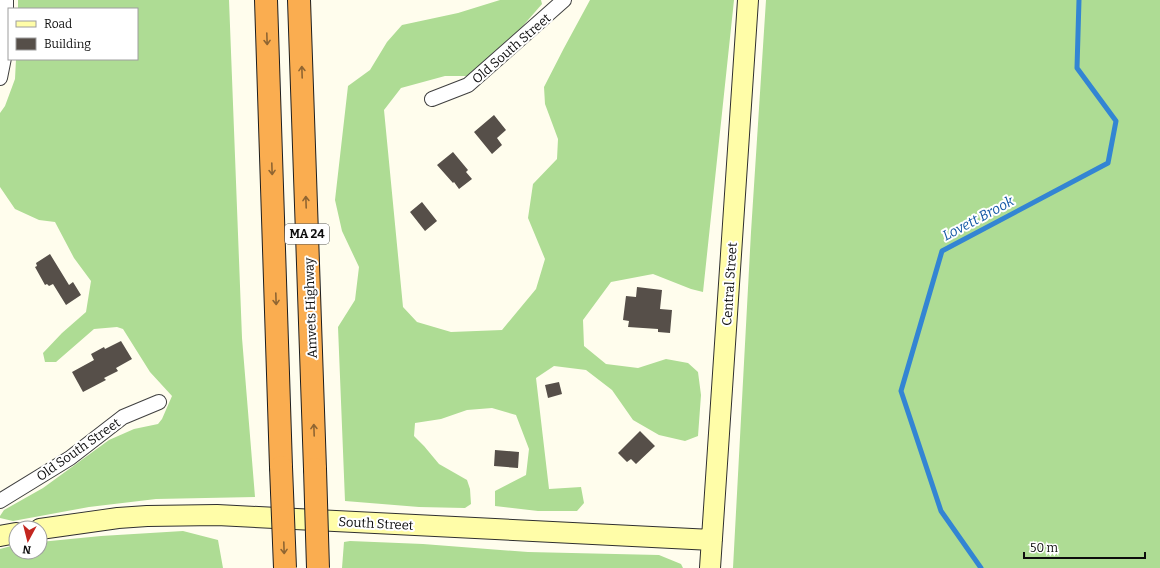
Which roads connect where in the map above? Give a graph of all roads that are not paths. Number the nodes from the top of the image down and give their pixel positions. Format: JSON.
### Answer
{"nodes":[{"id":1,"x":6,"y":0,"type":"edge"},
{"id":2,"x":266,"y":0,"type":"edge"},
{"id":3,"x":299,"y":0,"type":"edge"},
{"id":4,"x":564,"y":0,"type":"edge"},
{"id":5,"x":748,"y":0,"type":"edge"},
{"id":6,"x":0,"y":78,"type":"edge"},
{"id":7,"x":432,"y":99,"type":"dead end"},
{"id":8,"x":159,"y":402,"type":"dead end"},
{"id":9,"x":0,"y":501,"type":"edge"},
{"id":10,"x":48,"y":528,"type":"edge"},
{"id":11,"x":712,"y":540,"type":"junction"},
{"id":12,"x":285,"y":568,"type":"edge"},
{"id":13,"x":318,"y":568,"type":"edge"},
{"id":14,"x":710,"y":568,"type":"edge"}],
"edges":[{"from":1,"to":6,"type":"street"},
{"from":2,"to":12,"type":"highway","number":"MA 24","one_way":true,"bridge":true},
{"from":13,"to":3,"type":"highway","name":"Amvets Highway","number":"MA 24","one_way":true,"bridge":true},
{"from":4,"to":7,"type":"street","name":"Old South Street"},
{"from":5,"to":11,"type":"street","name":"Central Street"},
{"from":8,"to":9,"type":"street","name":"Old South Street"},
{"from":10,"to":11,"type":"street","name":"South Street"},
{"from":11,"to":14,"type":"street","name":"Central Street"}]}
